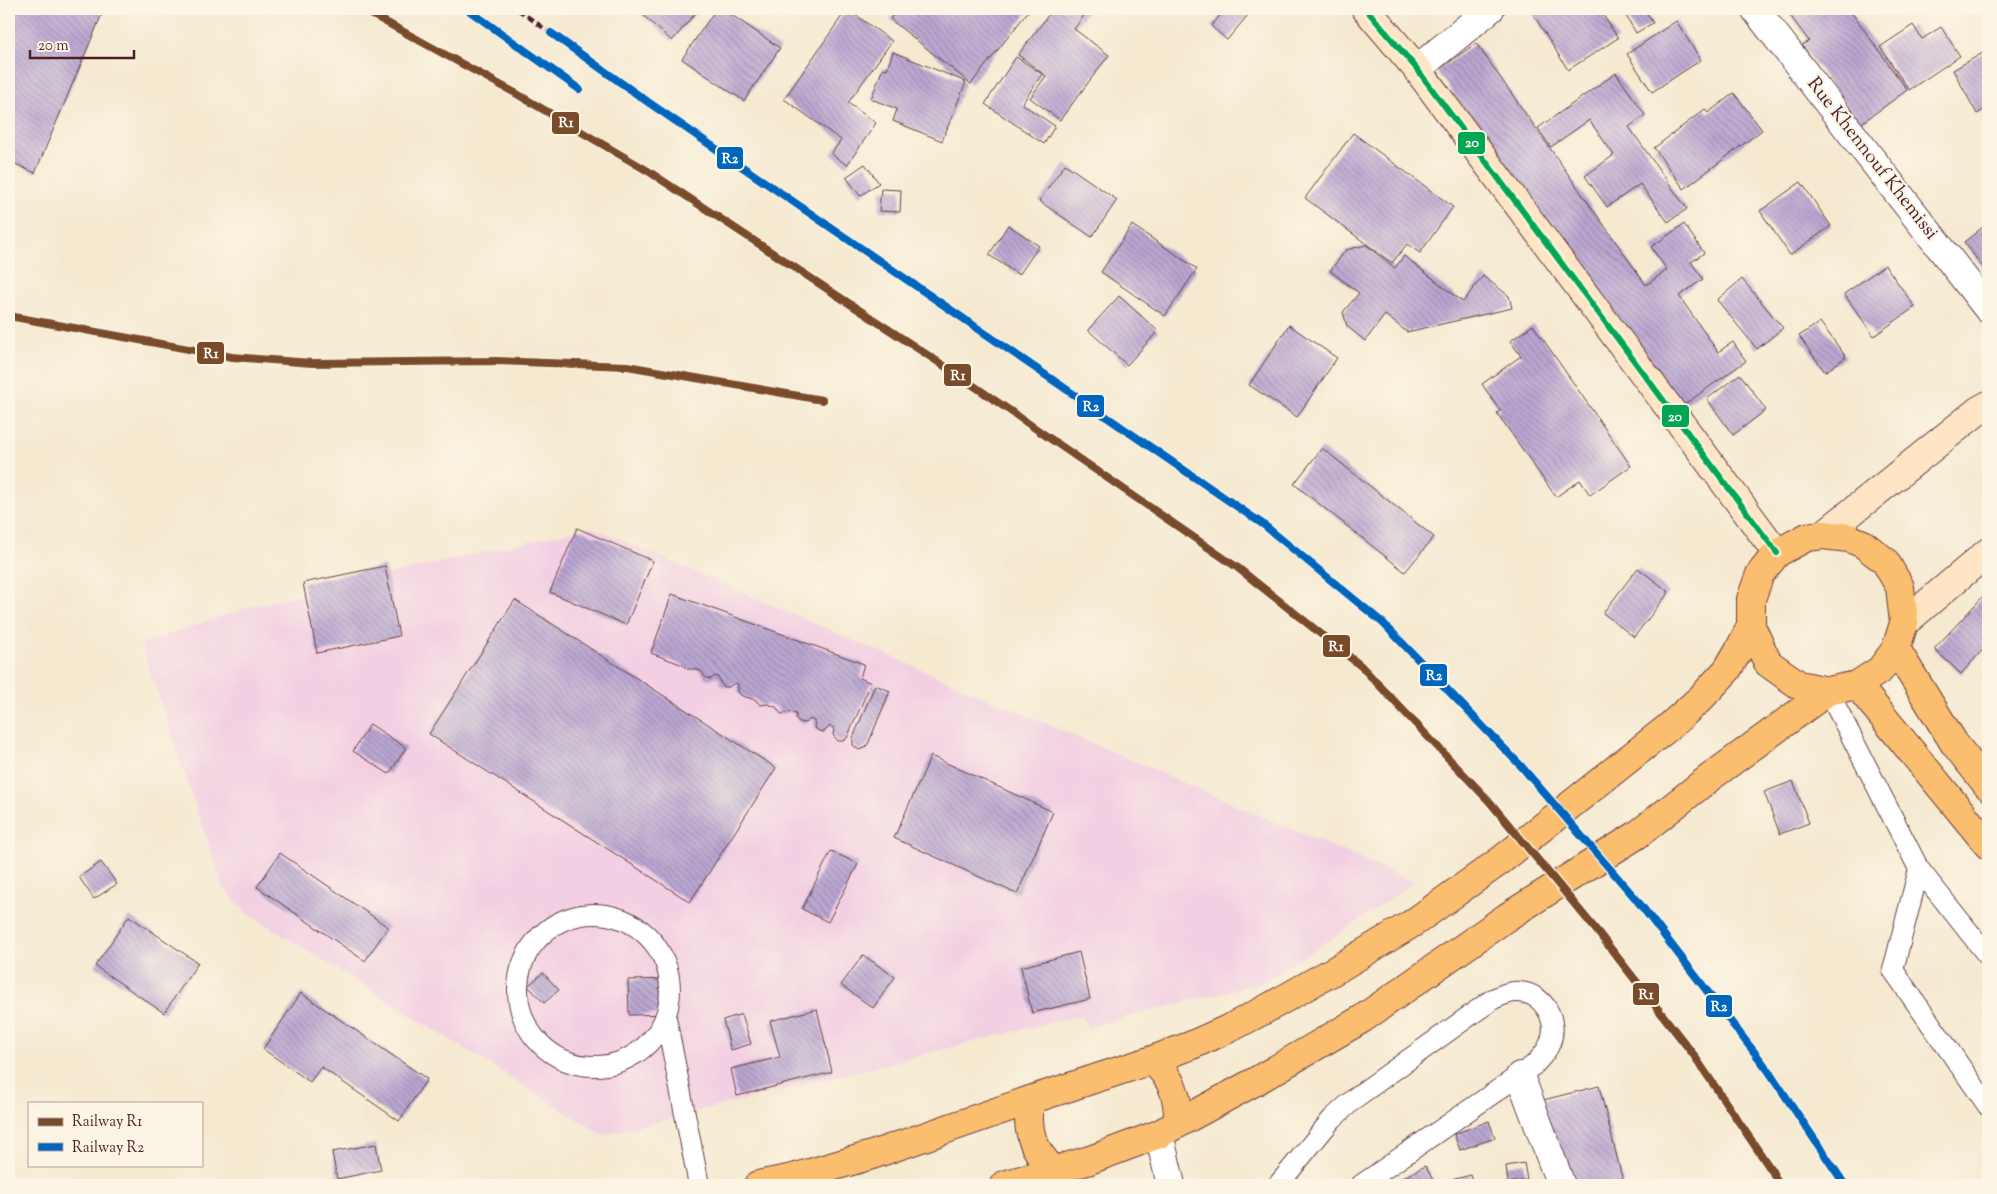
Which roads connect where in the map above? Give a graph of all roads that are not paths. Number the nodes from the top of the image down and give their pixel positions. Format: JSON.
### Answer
{"nodes":[{"id":1,"x":1366,"y":9,"type":"edge"},
{"id":2,"x":1490,"y":9,"type":"edge"},
{"id":3,"x":1755,"y":9,"type":"edge"},
{"id":4,"x":1418,"y":70,"type":"junction"},
{"id":5,"x":1988,"y":309,"type":"edge"},
{"id":6,"x":1988,"y":405,"type":"edge"},
{"id":7,"x":1823,"y":535,"type":"junction"},
{"id":8,"x":1988,"y":552,"type":"edge"},
{"id":9,"x":1777,"y":553,"type":"junction"},
{"id":10,"x":1904,"y":623,"type":"junction"},
{"id":11,"x":1751,"y":626,"type":"junction"},
{"id":12,"x":1896,"y":649,"type":"junction"},
{"id":13,"x":1857,"y":685,"type":"junction"},
{"id":14,"x":1828,"y":691,"type":"junction"},
{"id":15,"x":1988,"y":786,"type":"edge"},
{"id":16,"x":1988,"y":845,"type":"edge"},
{"id":17,"x":1920,"y":870,"type":"junction"},
{"id":18,"x":1988,"y":956,"type":"edge"},
{"id":19,"x":666,"y":1018,"type":"junction"},
{"id":20,"x":1152,"y":1060,"type":"junction"},
{"id":21,"x":1520,"y":1076,"type":"junction"},
{"id":22,"x":1030,"y":1100,"type":"junction"},
{"id":23,"x":1988,"y":1106,"type":"edge"},
{"id":24,"x":1168,"y":1129,"type":"junction"},
{"id":25,"x":1058,"y":1178,"type":"edge"},
{"id":26,"x":698,"y":1185,"type":"edge"},
{"id":27,"x":758,"y":1185,"type":"edge"},
{"id":28,"x":1004,"y":1185,"type":"edge"},
{"id":29,"x":1171,"y":1185,"type":"edge"},
{"id":30,"x":1278,"y":1185,"type":"edge"},
{"id":31,"x":1361,"y":1185,"type":"edge"},
{"id":32,"x":1561,"y":1185,"type":"edge"}],
"edges":[{"from":1,"to":4,"type":"main road"},
{"from":2,"to":4,"type":"street"},
{"from":3,"to":5,"type":"street","name":"Rue Khennouf Khemissi"},
{"from":4,"to":9,"type":"main road"},
{"from":6,"to":7,"type":"main road"},
{"from":7,"to":9,"type":"main road"},
{"from":7,"to":10,"type":"main road"},
{"from":8,"to":10,"type":"main road"},
{"from":9,"to":11,"type":"main road"},
{"from":10,"to":12,"type":"main road"},
{"from":11,"to":14,"type":"main road"},
{"from":11,"to":20,"type":"main road"},
{"from":12,"to":13,"type":"main road"},
{"from":12,"to":15,"type":"main road"},
{"from":13,"to":14,"type":"main road"},
{"from":13,"to":16,"type":"main road"},
{"from":14,"to":17,"type":"lane"},
{"from":14,"to":24,"type":"main road"},
{"from":17,"to":18,"type":"lane"},
{"from":17,"to":23,"type":"lane"},
{"from":19,"to":19,"type":"lane"},
{"from":19,"to":26,"type":"lane"},
{"from":20,"to":22,"type":"main road"},
{"from":20,"to":24,"type":"main road"},
{"from":21,"to":30,"type":"lane"},
{"from":21,"to":31,"type":"lane"},
{"from":21,"to":32,"type":"street"},
{"from":22,"to":25,"type":"main road"},
{"from":22,"to":27,"type":"main road"},
{"from":24,"to":25,"type":"main road"},
{"from":24,"to":29,"type":"street"},
{"from":25,"to":28,"type":"main road"}]}
